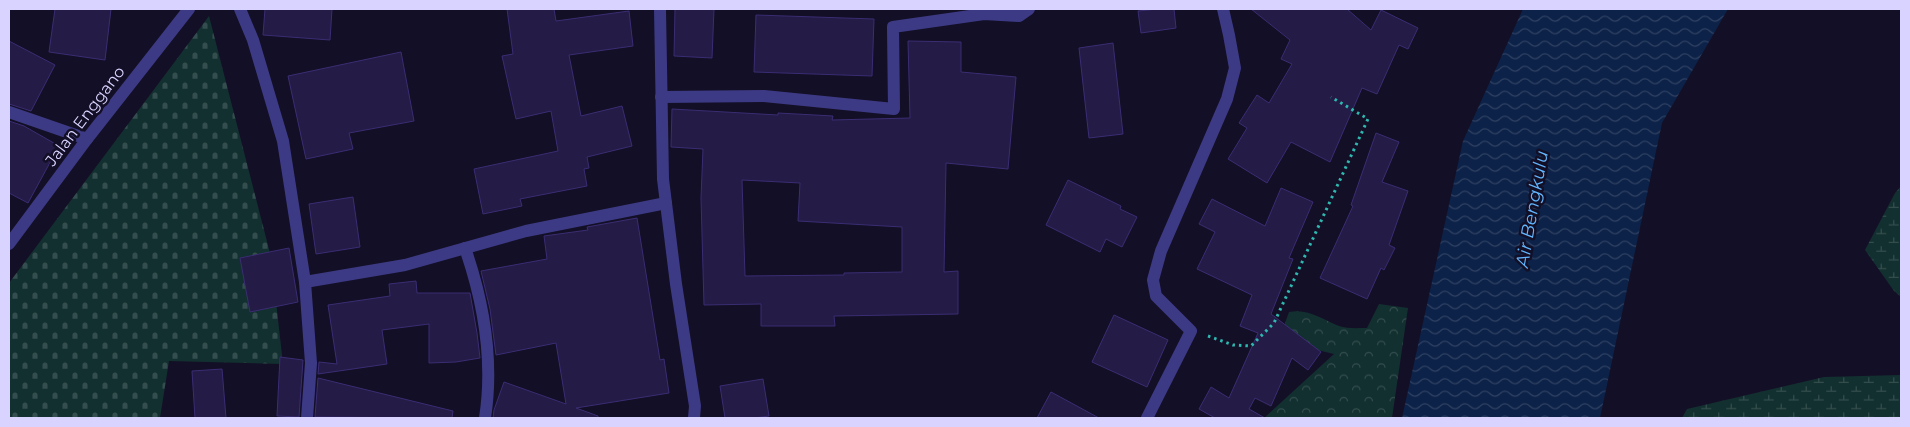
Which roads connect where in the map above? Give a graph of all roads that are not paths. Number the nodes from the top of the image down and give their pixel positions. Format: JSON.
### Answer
{"nodes":[{"id":1,"x":189,"y":9,"type":"edge"},
{"id":2,"x":240,"y":9,"type":"edge"},
{"id":3,"x":660,"y":9,"type":"edge"},
{"id":4,"x":1029,"y":9,"type":"edge"},
{"id":5,"x":1223,"y":9,"type":"edge"},
{"id":6,"x":661,"y":97,"type":"junction"},
{"id":7,"x":9,"y":112,"type":"edge"},
{"id":8,"x":87,"y":139,"type":"junction"},
{"id":9,"x":666,"y":204,"type":"junction"},
{"id":10,"x":9,"y":244,"type":"edge"},
{"id":11,"x":465,"y":248,"type":"junction"},
{"id":12,"x":305,"y":282,"type":"junction"},
{"id":13,"x":307,"y":418,"type":"edge"},
{"id":14,"x":485,"y":418,"type":"edge"},
{"id":15,"x":694,"y":418,"type":"edge"},
{"id":16,"x":1146,"y":418,"type":"edge"}],
"edges":[{"from":1,"to":8,"type":"street","name":"Jalan Enggano"},
{"from":2,"to":12,"type":"street"},
{"from":3,"to":6,"type":"street"},
{"from":4,"to":6,"type":"street"},
{"from":5,"to":16,"type":"street"},
{"from":6,"to":9,"type":"street"},
{"from":7,"to":8,"type":"street"},
{"from":8,"to":10,"type":"street","name":"Jalan Enggano"},
{"from":9,"to":11,"type":"street"},
{"from":9,"to":15,"type":"street"},
{"from":11,"to":12,"type":"street"},
{"from":11,"to":14,"type":"street"},
{"from":12,"to":13,"type":"street"}]}
